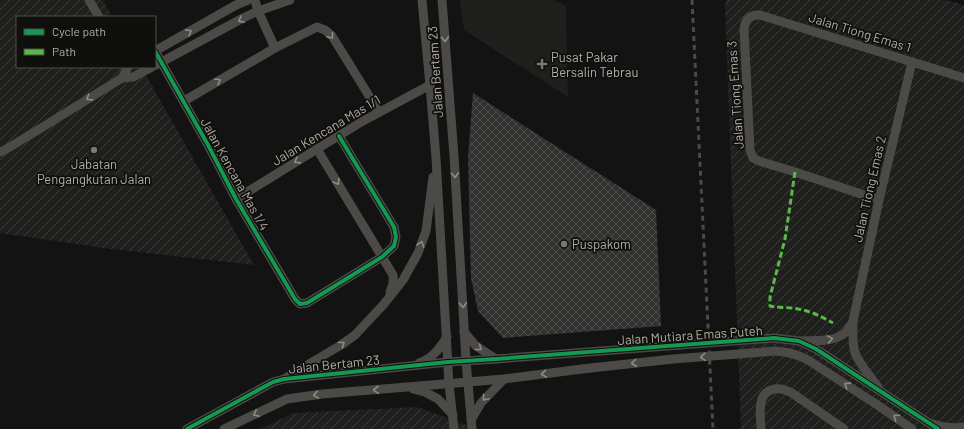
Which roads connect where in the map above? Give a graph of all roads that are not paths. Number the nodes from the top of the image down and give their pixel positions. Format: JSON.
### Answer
{"nodes":[{"id":1,"x":89,"y":0,"type":"edge"},
{"id":2,"x":248,"y":0,"type":"edge"},
{"id":3,"x":255,"y":0,"type":"edge"},
{"id":4,"x":290,"y":0,"type":"edge"},
{"id":5,"x":422,"y":0,"type":"edge"},
{"id":6,"x":444,"y":3,"type":"edge"},
{"id":7,"x":258,"y":11,"type":"junction"},
{"id":8,"x":97,"y":16,"type":"edge"},
{"id":9,"x":748,"y":18,"type":"joint"},
{"id":10,"x":275,"y":48,"type":"junction"},
{"id":11,"x":156,"y":50,"type":"edge"},
{"id":12,"x":912,"y":62,"type":"junction"},
{"id":13,"x":158,"y":64,"type":"edge"},
{"id":14,"x":127,"y":68,"type":"edge"},
{"id":15,"x":128,"y":68,"type":"edge"},
{"id":16,"x":150,"y":68,"type":"edge"},
{"id":17,"x":133,"y":77,"type":"junction"},
{"id":18,"x":122,"y":78,"type":"junction"},
{"id":19,"x":964,"y":78,"type":"edge"},
{"id":20,"x":430,"y":85,"type":"junction"},
{"id":21,"x":184,"y":101,"type":"junction"},
{"id":22,"x":379,"y":112,"type":"junction"},
{"id":23,"x":339,"y":136,"type":"junction"},
{"id":24,"x":317,"y":149,"type":"junction"},
{"id":25,"x":0,"y":152,"type":"edge"},
{"id":26,"x":436,"y":158,"type":"junction"},
{"id":27,"x":236,"y":199,"type":"junction"},
{"id":28,"x":879,"y":200,"type":"junction"},
{"id":29,"x":382,"y":257,"type":"junction"},
{"id":30,"x":384,"y":304,"type":"junction"},
{"id":31,"x":853,"y":322,"type":"junction"},
{"id":32,"x":464,"y":332,"type":"junction"},
{"id":33,"x":446,"y":337,"type":"junction"},
{"id":34,"x":799,"y":341,"type":"junction"},
{"id":35,"x":496,"y":359,"type":"junction"},
{"id":36,"x":466,"y":361,"type":"junction"},
{"id":37,"x":448,"y":362,"type":"junction"},
{"id":38,"x":406,"y":366,"type":"junction"},
{"id":39,"x":284,"y":379,"type":"junction"},
{"id":40,"x":504,"y":379,"type":"junction"},
{"id":41,"x":467,"y":382,"type":"junction"},
{"id":42,"x":449,"y":384,"type":"junction"},
{"id":43,"x":407,"y":388,"type":"junction"},
{"id":44,"x":882,"y":391,"type":"junction"},
{"id":45,"x":453,"y":415,"type":"junction"},
{"id":46,"x":929,"y":423,"type":"junction"},
{"id":47,"x":471,"y":425,"type":"edge"},
{"id":48,"x":964,"y":427,"type":"edge"},
{"id":49,"x":187,"y":429,"type":"edge"},
{"id":50,"x":224,"y":429,"type":"edge"},
{"id":51,"x":454,"y":429,"type":"edge"},
{"id":52,"x":761,"y":429,"type":"edge"},
{"id":53,"x":844,"y":429,"type":"edge"},
{"id":54,"x":912,"y":429,"type":"edge"},
{"id":55,"x":938,"y":429,"type":"edge"}],
"edges":[{"from":1,"to":8,"type":"street"},
{"from":11,"to":2,"type":"street","one_way":true},
{"from":3,"to":7,"type":"street"},
{"from":4,"to":7,"type":"street"},
{"from":5,"to":20,"type":"street","name":"Jalan Bertam 23"},
{"from":6,"to":32,"type":"street","name":"Jalan Bertam 23","one_way":true},
{"from":7,"to":10,"type":"street"},
{"from":7,"to":13,"type":"street","one_way":true},
{"from":9,"to":12,"type":"street","name":"Jalan Tiong Emas 1"},
{"from":9,"to":28,"type":"street","name":"Jalan Tiong Emas 3"},
{"from":21,"to":10,"type":"street","one_way":true},
{"from":10,"to":22,"type":"street","one_way":true},
{"from":12,"to":19,"type":"street","name":"Jalan Tiong Emas 1"},
{"from":12,"to":28,"type":"street","name":"Jalan Tiong Emas 2"},
{"from":13,"to":21,"type":"street","name":"Jalan Kencana Mas 1/4"},
{"from":14,"to":18,"type":"street"},
{"from":15,"to":17,"type":"street"},
{"from":16,"to":17,"type":"street"},
{"from":17,"to":18,"type":"street"},
{"from":18,"to":25,"type":"street","one_way":true},
{"from":20,"to":22,"type":"street","name":"Jalan Kencana Mas 1/1"},
{"from":20,"to":26,"type":"street","name":"Jalan Bertam 23"},
{"from":21,"to":27,"type":"street","name":"Jalan Kencana Mas 1/4"},
{"from":22,"to":23,"type":"street","name":"Jalan Kencana Mas 1/1"},
{"from":23,"to":24,"type":"street","name":"Jalan Kencana Mas 1/1"},
{"from":23,"to":29,"type":"street"},
{"from":24,"to":27,"type":"street","name":"Jalan Kencana Mas 1/1","one_way":true},
{"from":24,"to":29,"type":"street","one_way":true},
{"from":30,"to":26,"type":"street","one_way":true},
{"from":26,"to":33,"type":"street","name":"Jalan Bertam 23"},
{"from":27,"to":29,"type":"street","name":"Jalan Kencana Mas 1/4"},
{"from":28,"to":31,"type":"street","name":"Jalan Tiong Emas 2"},
{"from":29,"to":30,"type":"street"},
{"from":39,"to":30,"type":"street","one_way":true},
{"from":34,"to":31,"type":"street","one_way":true},
{"from":31,"to":44,"type":"street","name":"Jalan Tiong Emas 2"},
{"from":32,"to":35,"type":"street","one_way":true},
{"from":32,"to":36,"type":"street","name":"Jalan Bertam 23"},
{"from":33,"to":37,"type":"street","name":"Jalan Bertam 23"},
{"from":33,"to":38,"type":"street"},
{"from":34,"to":35,"type":"street","name":"Jalan Mutiara Emas Puteh"},
{"from":34,"to":44,"type":"street","name":"Jalan Mutiara Emas Puteh"},
{"from":35,"to":36,"type":"street","name":"Jalan Mutiara Emas Puteh"},
{"from":36,"to":37,"type":"street","name":"Jalan Mutiara Emas Puteh"},
{"from":36,"to":41,"type":"street","name":"Jalan Bertam 23"},
{"from":37,"to":38,"type":"street","name":"Jalan Bertam 23"},
{"from":37,"to":42,"type":"street","name":"Jalan Bertam 23"},
{"from":38,"to":39,"type":"street","name":"Jalan Bertam 23"},
{"from":39,"to":49,"type":"street","name":"Jalan Bertam 23"},
{"from":40,"to":41,"type":"street","name":"Jalan Mutiara Emas Puteh"},
{"from":40,"to":47,"type":"street","one_way":true},
{"from":54,"to":40,"type":"street","name":"Jalan Mutiara Emas Puteh","one_way":true},
{"from":41,"to":42,"type":"street","name":"Jalan Mutiara Emas Puteh"},
{"from":41,"to":47,"type":"street","name":"Jalan Bertam 23"},
{"from":42,"to":43,"type":"street"},
{"from":42,"to":45,"type":"street","name":"Jalan Bertam 23"},
{"from":43,"to":45,"type":"street"},
{"from":43,"to":50,"type":"street","one_way":true},
{"from":44,"to":46,"type":"street","name":"Jalan Mutiara Emas Puteh"},
{"from":45,"to":51,"type":"street","name":"Jalan Bertam 23"},
{"from":46,"to":48,"type":"street"},
{"from":46,"to":55,"type":"street","name":"Jalan Mutiara Emas Puteh"},
{"from":52,"to":53,"type":"street"}]}
